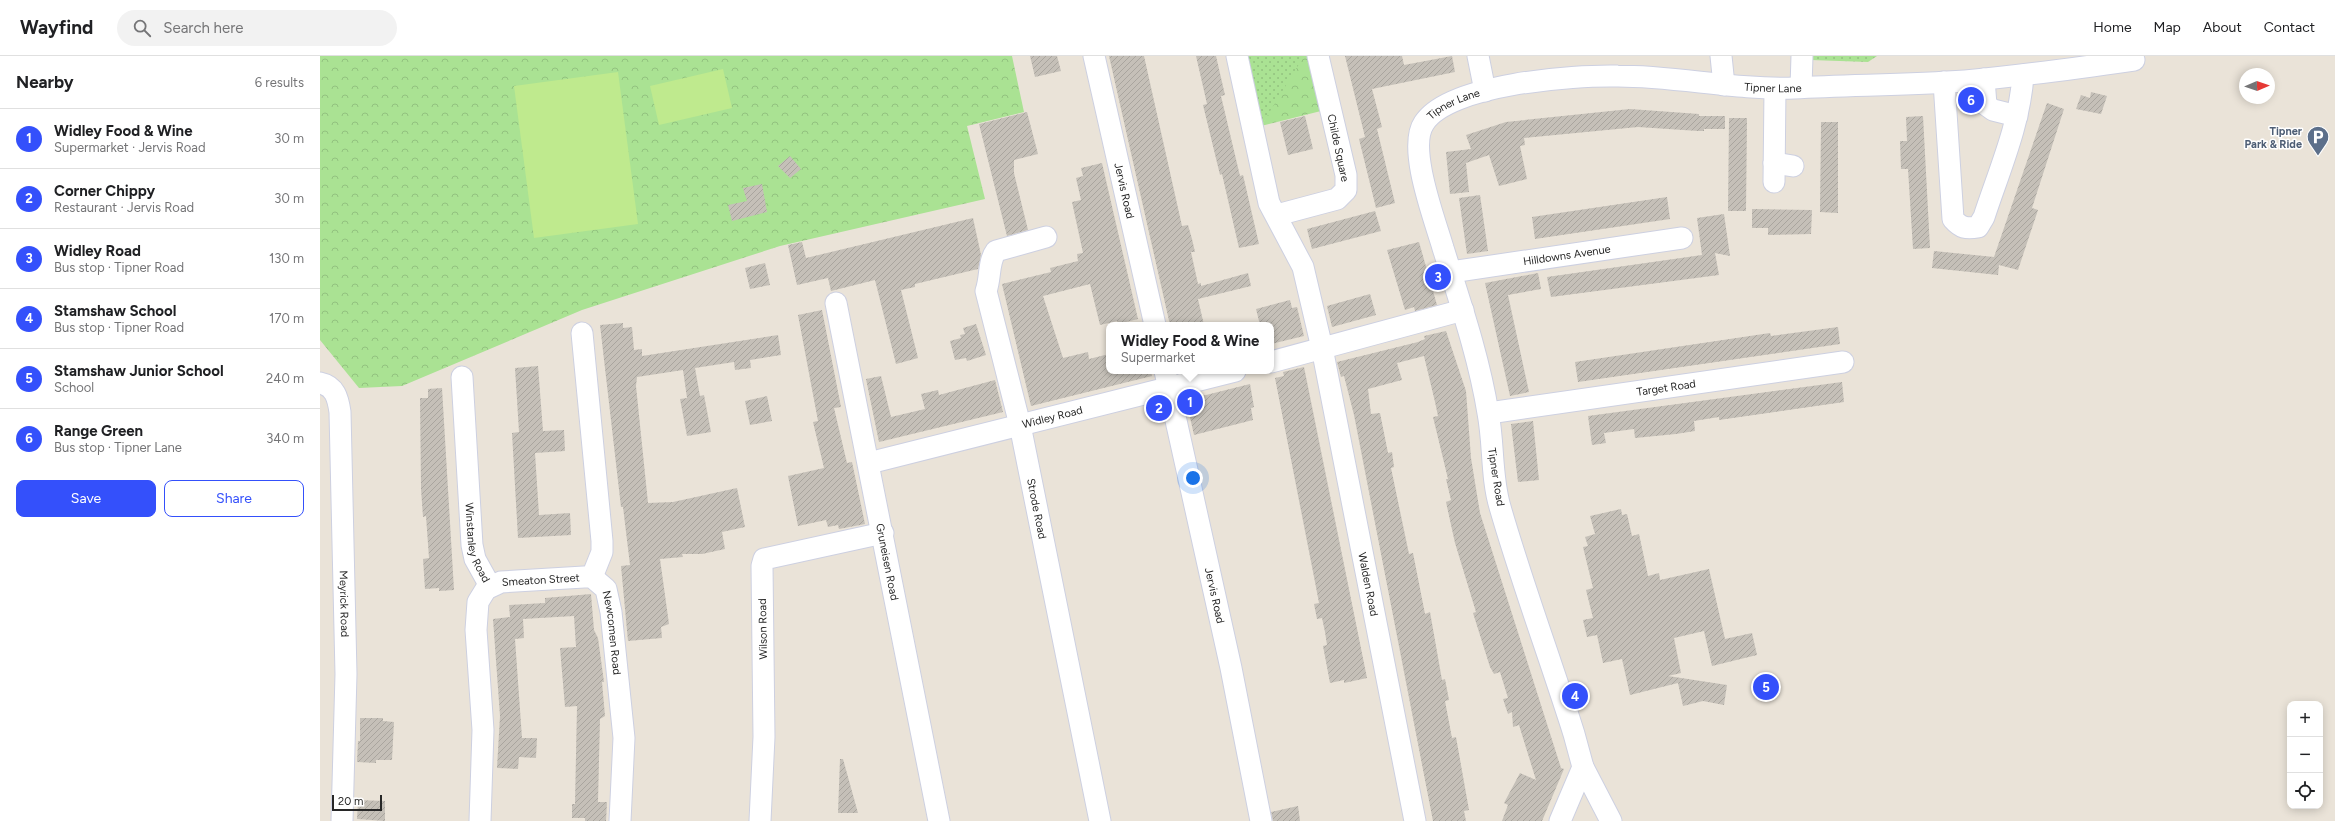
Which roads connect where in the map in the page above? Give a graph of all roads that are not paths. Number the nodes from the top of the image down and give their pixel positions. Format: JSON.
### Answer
{"nodes":[{"id":1,"x":1094,"y":56,"type":"edge"},
{"id":2,"x":1237,"y":56,"type":"edge"},
{"id":3,"x":1318,"y":56,"type":"edge"},
{"id":4,"x":1478,"y":56,"type":"edge"},
{"id":5,"x":1721,"y":56,"type":"edge"},
{"id":6,"x":1802,"y":56,"type":"edge"},
{"id":7,"x":2134,"y":60,"type":"dead end"},
{"id":8,"x":2023,"y":75,"type":"junction"},
{"id":9,"x":1984,"y":79,"type":"junction"},
{"id":10,"x":1944,"y":82,"type":"junction"},
{"id":11,"x":1724,"y":85,"type":"junction"},
{"id":12,"x":1801,"y":87,"type":"junction"},
{"id":13,"x":1775,"y":88,"type":"junction"},
{"id":14,"x":1485,"y":91,"type":"junction"},
{"id":15,"x":2017,"y":116,"type":"junction"},
{"id":16,"x":1423,"y":124,"type":"joint"},
{"id":17,"x":1780,"y":170,"type":"dead end"},
{"id":18,"x":1277,"y":214,"type":"junction"},
{"id":19,"x":1046,"y":237,"type":"dead end"},
{"id":20,"x":1682,"y":238,"type":"dead end"},
{"id":21,"x":984,"y":241,"type":"dead end"},
{"id":22,"x":990,"y":268,"type":"junction"},
{"id":23,"x":1451,"y":272,"type":"junction"},
{"id":24,"x":836,"y":303,"type":"dead end"},
{"id":25,"x":1463,"y":310,"type":"junction"},
{"id":26,"x":1154,"y":322,"type":"edge"},
{"id":27,"x":582,"y":333,"type":"dead end"},
{"id":28,"x":1322,"y":348,"type":"junction"},
{"id":29,"x":1274,"y":361,"type":"edge"},
{"id":30,"x":1843,"y":362,"type":"dead end"},
{"id":31,"x":1212,"y":374,"type":"edge"},
{"id":32,"x":462,"y":377,"type":"dead end"},
{"id":33,"x":1167,"y":380,"type":"edge"},
{"id":34,"x":326,"y":386,"type":"edge"},
{"id":35,"x":1489,"y":413,"type":"junction"},
{"id":36,"x":1020,"y":425,"type":"junction"},
{"id":37,"x":868,"y":463,"type":"junction"},
{"id":38,"x":883,"y":533,"type":"junction"},
{"id":39,"x":592,"y":577,"type":"junction"},
{"id":40,"x":490,"y":586,"type":"junction"},
{"id":41,"x":1583,"y":767,"type":"junction"},
{"id":42,"x":342,"y":821,"type":"edge"},
{"id":43,"x":480,"y":821,"type":"edge"},
{"id":44,"x":620,"y":821,"type":"edge"},
{"id":45,"x":760,"y":821,"type":"edge"},
{"id":46,"x":940,"y":821,"type":"edge"},
{"id":47,"x":1100,"y":821,"type":"edge"},
{"id":48,"x":1261,"y":821,"type":"edge"},
{"id":49,"x":1415,"y":821,"type":"edge"},
{"id":50,"x":1560,"y":821,"type":"edge"},
{"id":51,"x":1611,"y":821,"type":"edge"}],
"edges":[{"from":1,"to":26,"type":"street","name":"Jervis Road"},
{"from":2,"to":18,"type":"street"},
{"from":3,"to":18,"type":"street","name":"Childe Square"},
{"from":4,"to":14,"type":"street"},
{"from":5,"to":11,"type":"street"},
{"from":6,"to":12,"type":"street"},
{"from":7,"to":8,"type":"street","name":"Tipner Lane"},
{"from":8,"to":9,"type":"street","name":"Tipner Lane"},
{"from":8,"to":15,"type":"street"},
{"from":9,"to":10,"type":"street","name":"Tipner Lane"},
{"from":9,"to":15,"type":"street"},
{"from":10,"to":12,"type":"street","name":"Tipner Lane"},
{"from":10,"to":15,"type":"street"},
{"from":11,"to":13,"type":"street","name":"Tipner Lane"},
{"from":11,"to":14,"type":"street","name":"Tipner Lane"},
{"from":12,"to":13,"type":"street","name":"Tipner Lane"},
{"from":13,"to":17,"type":"street"},
{"from":14,"to":16,"type":"street","name":"Tipner Lane"},
{"from":16,"to":23,"type":"street","name":"Tipner Road"},
{"from":18,"to":28,"type":"street"},
{"from":19,"to":22,"type":"street","name":"Strode Road"},
{"from":20,"to":23,"type":"street","name":"Hilldowns Avenue"},
{"from":21,"to":22,"type":"street"},
{"from":22,"to":36,"type":"street","name":"Strode Road"},
{"from":23,"to":25,"type":"street","name":"Tipner Road"},
{"from":24,"to":37,"type":"street","name":"Gruneisen Road"},
{"from":25,"to":28,"type":"street"},
{"from":25,"to":35,"type":"street","name":"Tipner Road"},
{"from":27,"to":39,"type":"street","name":"Newcomen Road"},
{"from":28,"to":29,"type":"street"},
{"from":28,"to":49,"type":"street","name":"Walden Road"},
{"from":30,"to":35,"type":"street","name":"Target Road"},
{"from":31,"to":33,"type":"street","name":"Widley Road"},
{"from":32,"to":40,"type":"street","name":"Winstanley Road"},
{"from":33,"to":36,"type":"street","name":"Widley Road"},
{"from":33,"to":48,"type":"street","name":"Jervis Road"},
{"from":34,"to":42,"type":"street","name":"Meyrick Road"},
{"from":35,"to":41,"type":"street","name":"Tipner Road"},
{"from":36,"to":37,"type":"street","name":"Widley Road"},
{"from":36,"to":47,"type":"street","name":"Strode Road"},
{"from":37,"to":38,"type":"street","name":"Gruneisen Road"},
{"from":38,"to":45,"type":"street","name":"Wilson Road"},
{"from":38,"to":46,"type":"street","name":"Gruneisen Road"},
{"from":39,"to":40,"type":"street","name":"Smeaton Street"},
{"from":39,"to":44,"type":"street","name":"Newcomen Road"},
{"from":40,"to":43,"type":"street","name":"Winstanley Road"},
{"from":41,"to":50,"type":"street"},
{"from":41,"to":51,"type":"street","name":"Tipner Road"}]}
